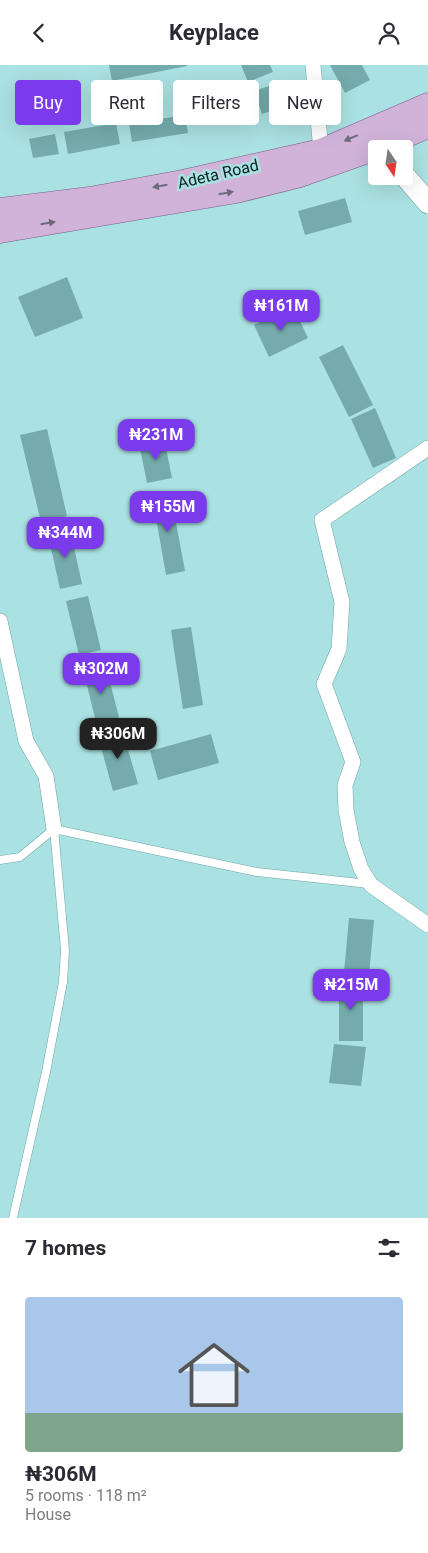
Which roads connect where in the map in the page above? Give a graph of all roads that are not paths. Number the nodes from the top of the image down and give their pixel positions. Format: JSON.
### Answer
{"nodes":[{"id":1,"x":313,"y":65,"type":"edge"},
{"id":2,"x":428,"y":105,"type":"edge"},
{"id":3,"x":428,"y":126,"type":"edge"},
{"id":4,"x":397,"y":140,"type":"edge"},
{"id":5,"x":321,"y":151,"type":"junction"},
{"id":6,"x":368,"y":152,"type":"edge"},
{"id":7,"x":413,"y":185,"type":"edge"},
{"id":8,"x":428,"y":203,"type":"edge"},
{"id":9,"x":0,"y":210,"type":"edge"},
{"id":10,"x":0,"y":231,"type":"edge"},
{"id":11,"x":428,"y":448,"type":"edge"},
{"id":12,"x":0,"y":621,"type":"edge"},
{"id":13,"x":54,"y":829,"type":"junction"},
{"id":14,"x":0,"y":860,"type":"edge"},
{"id":15,"x":371,"y":885,"type":"junction"},
{"id":16,"x":428,"y":925,"type":"edge"},
{"id":17,"x":13,"y":1218,"type":"edge"}],
"edges":[{"from":1,"to":5,"type":"street"},
{"from":2,"to":5,"type":"main road","name":"Adeta Road","one_way":true},
{"from":3,"to":4,"type":"main road","name":"Adeta Road"},
{"from":5,"to":9,"type":"main road","name":"Adeta Road","one_way":true},
{"from":10,"to":6,"type":"main road","name":"Adeta Road","one_way":true},
{"from":7,"to":8,"type":"street"},
{"from":11,"to":15,"type":"street"},
{"from":12,"to":13,"type":"street"},
{"from":13,"to":14,"type":"lane"},
{"from":13,"to":15,"type":"lane"},
{"from":13,"to":17,"type":"lane"},
{"from":15,"to":16,"type":"street"}]}
